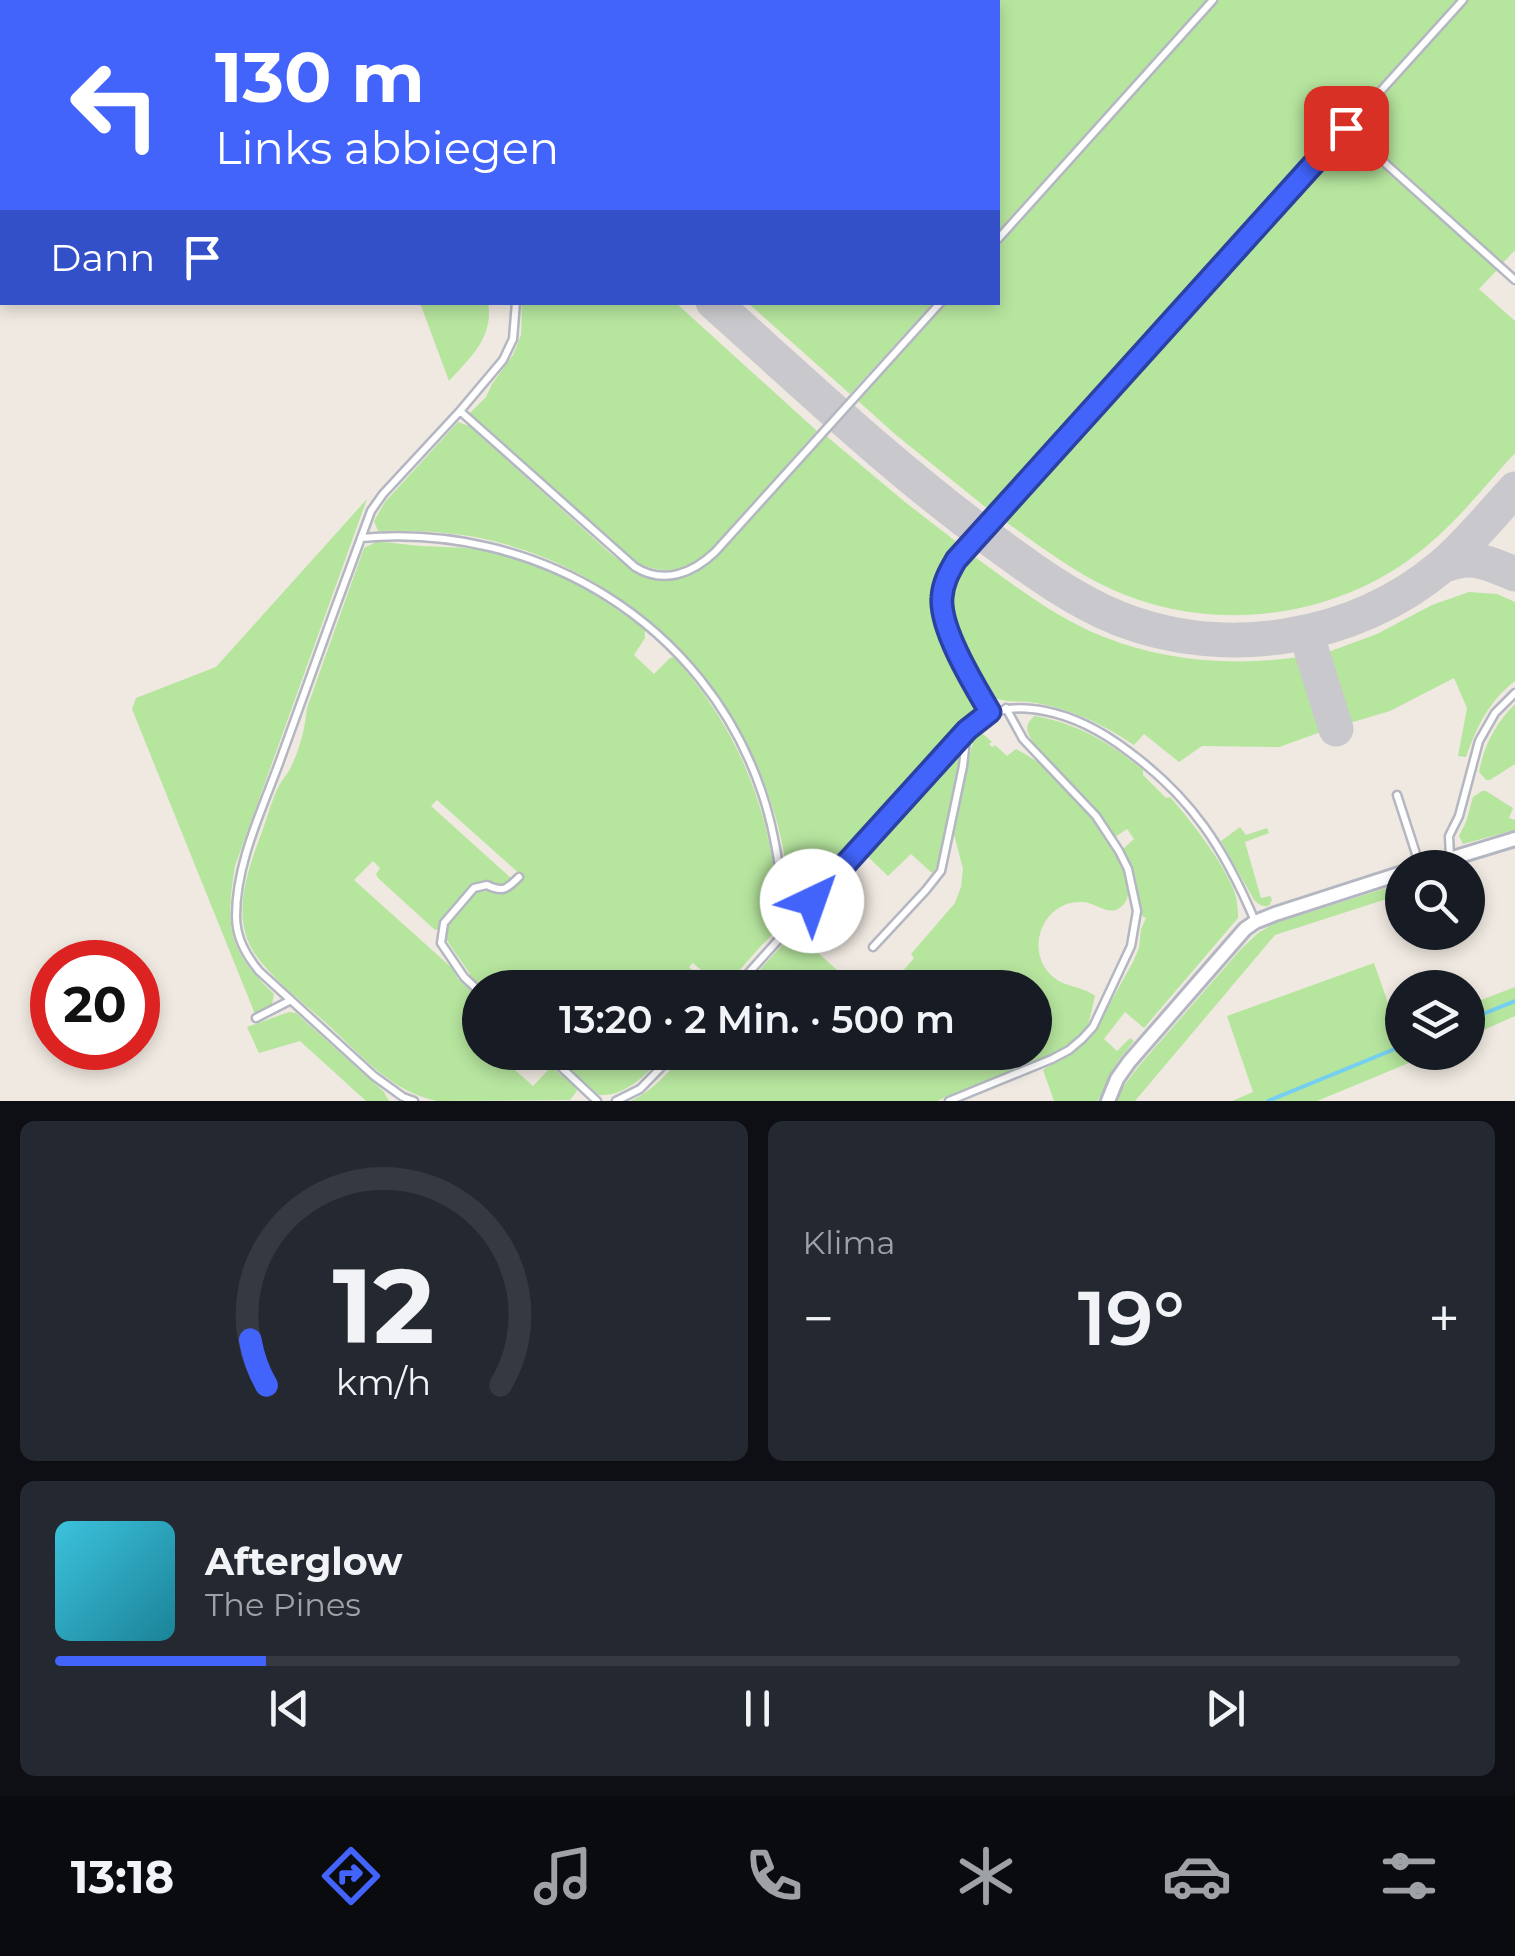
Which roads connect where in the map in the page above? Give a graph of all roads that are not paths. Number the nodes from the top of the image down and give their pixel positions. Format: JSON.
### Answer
{"nodes":[{"id":1,"x":1213,"y":0,"type":"edge"},
{"id":2,"x":1463,"y":0,"type":"edge"},
{"id":3,"x":1346,"y":128,"type":"junction"},
{"id":4,"x":1000,"y":237,"type":"edge"},
{"id":5,"x":1515,"y":280,"type":"edge"},
{"id":6,"x":516,"y":305,"type":"edge"},
{"id":7,"x":937,"y":305,"type":"edge"},
{"id":8,"x":460,"y":411,"type":"junction"},
{"id":9,"x":361,"y":538,"type":"junction"},
{"id":10,"x":1515,"y":692,"type":"edge"},
{"id":11,"x":1006,"y":708,"type":"junction"},
{"id":12,"x":990,"y":712,"type":"junction"},
{"id":13,"x":967,"y":730,"type":"junction"},
{"id":14,"x":1396,"y":795,"type":"dead end"},
{"id":15,"x":1514,"y":841,"type":"edge"},
{"id":16,"x":1414,"y":850,"type":"edge"},
{"id":17,"x":1450,"y":850,"type":"edge"},
{"id":18,"x":1480,"y":850,"type":"edge"},
{"id":19,"x":519,"y":877,"type":"dead end"},
{"id":20,"x":1385,"y":879,"type":"edge"},
{"id":21,"x":1255,"y":922,"type":"junction"},
{"id":22,"x":787,"y":930,"type":"junction"},
{"id":23,"x":873,"y":947,"type":"dead end"},
{"id":24,"x":751,"y":970,"type":"edge"},
{"id":25,"x":462,"y":974,"type":"edge"},
{"id":26,"x":291,"y":1000,"type":"junction"},
{"id":27,"x":256,"y":1018,"type":"dead end"},
{"id":28,"x":564,"y":1070,"type":"edge"},
{"id":29,"x":658,"y":1070,"type":"edge"},
{"id":30,"x":404,"y":1099,"type":"edge"},
{"id":31,"x":414,"y":1101,"type":"edge"},
{"id":32,"x":597,"y":1101,"type":"edge"},
{"id":33,"x":616,"y":1101,"type":"edge"},
{"id":34,"x":949,"y":1101,"type":"edge"},
{"id":35,"x":1108,"y":1101,"type":"edge"}],
"edges":[{"from":1,"to":4,"type":"lane"},
{"from":2,"to":3,"type":"lane"},
{"from":3,"to":5,"type":"lane"},
{"from":3,"to":12,"type":"lane"},
{"from":6,"to":8,"type":"lane"},
{"from":7,"to":8,"type":"lane"},
{"from":8,"to":9,"type":"lane"},
{"from":9,"to":22,"type":"lane"},
{"from":9,"to":26,"type":"lane"},
{"from":10,"to":17,"type":"lane"},
{"from":11,"to":12,"type":"lane"},
{"from":11,"to":21,"type":"lane"},
{"from":11,"to":34,"type":"lane"},
{"from":12,"to":13,"type":"lane"},
{"from":13,"to":22,"type":"lane"},
{"from":13,"to":23,"type":"lane"},
{"from":14,"to":16,"type":"lane"},
{"from":15,"to":18,"type":"street"},
{"from":19,"to":25,"type":"lane"},
{"from":20,"to":21,"type":"street"},
{"from":21,"to":35,"type":"street"},
{"from":22,"to":24,"type":"lane"},
{"from":26,"to":27,"type":"lane"},
{"from":26,"to":30,"type":"lane"},
{"from":28,"to":32,"type":"lane"},
{"from":29,"to":33,"type":"lane"},
{"from":30,"to":31,"type":"lane"}]}
